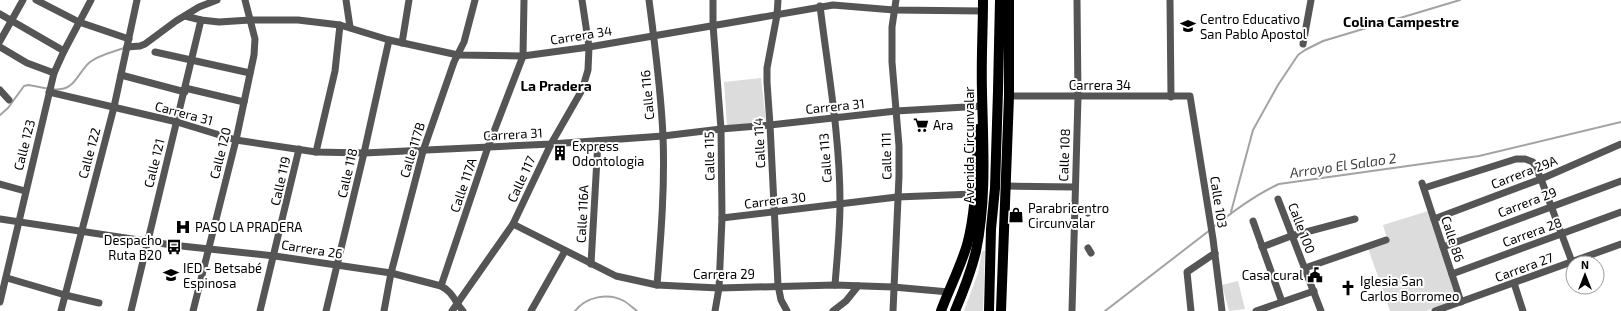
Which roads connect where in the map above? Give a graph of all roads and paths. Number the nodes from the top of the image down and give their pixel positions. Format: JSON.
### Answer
{"nodes":[{"id":1,"x":23,"y":0,"type":"edge"},
{"id":2,"x":36,"y":0,"type":"edge"},
{"id":3,"x":91,"y":0,"type":"edge"},
{"id":4,"x":137,"y":0,"type":"edge"},
{"id":5,"x":217,"y":0,"type":"edge"},
{"id":6,"x":245,"y":0,"type":"edge"},
{"id":7,"x":346,"y":0,"type":"edge"},
{"id":8,"x":409,"y":0,"type":"edge"},
{"id":9,"x":475,"y":0,"type":"edge"},
{"id":10,"x":524,"y":0,"type":"edge"},
{"id":11,"x":582,"y":0,"type":"edge"},
{"id":12,"x":649,"y":0,"type":"edge"},
{"id":13,"x":713,"y":0,"type":"edge"},
{"id":14,"x":778,"y":0,"type":"edge"},
{"id":15,"x":896,"y":0,"type":"edge"},
{"id":16,"x":983,"y":0,"type":"edge"},
{"id":17,"x":1000,"y":0,"type":"edge"},
{"id":18,"x":1009,"y":0,"type":"edge"},
{"id":19,"x":1077,"y":0,"type":"edge"},
{"id":20,"x":1170,"y":0,"type":"edge"},
{"id":21,"x":1310,"y":0,"type":"edge"},
{"id":22,"x":833,"y":2,"type":"edge"},
{"id":23,"x":820,"y":6,"type":"junction"},
{"id":24,"x":894,"y":10,"type":"junction"},
{"id":25,"x":983,"y":11,"type":"junction"},
{"id":26,"x":0,"y":14,"type":"edge"},
{"id":27,"x":777,"y":14,"type":"junction"},
{"id":28,"x":185,"y":16,"type":"junction"},
{"id":29,"x":12,"y":20,"type":"junction"},
{"id":30,"x":201,"y":20,"type":"junction"},
{"id":31,"x":250,"y":20,"type":"junction"},
{"id":32,"x":79,"y":22,"type":"junction"},
{"id":33,"x":340,"y":25,"type":"junction"},
{"id":34,"x":713,"y":25,"type":"junction"},
{"id":35,"x":350,"y":27,"type":"junction"},
{"id":36,"x":654,"y":36,"type":"junction"},
{"id":37,"x":129,"y":39,"type":"junction"},
{"id":38,"x":389,"y":40,"type":"junction"},
{"id":39,"x":0,"y":41,"type":"edge"},
{"id":40,"x":402,"y":43,"type":"junction"},
{"id":41,"x":1303,"y":44,"type":"dead end"},
{"id":42,"x":0,"y":46,"type":"edge"},
{"id":43,"x":127,"y":47,"type":"junction"},
{"id":44,"x":589,"y":47,"type":"junction"},
{"id":45,"x":64,"y":51,"type":"junction"},
{"id":46,"x":155,"y":52,"type":"dead end"},
{"id":47,"x":458,"y":54,"type":"junction"},
{"id":48,"x":523,"y":56,"type":"junction"},
{"id":49,"x":191,"y":59,"type":"junction"},
{"id":50,"x":54,"y":73,"type":"junction"},
{"id":51,"x":250,"y":73,"type":"junction"},
{"id":52,"x":121,"y":75,"type":"junction"},
{"id":53,"x":50,"y":88,"type":"junction"},
{"id":54,"x":0,"y":90,"type":"edge"},
{"id":55,"x":185,"y":90,"type":"junction"},
{"id":56,"x":1009,"y":96,"type":"junction"},
{"id":57,"x":1171,"y":96,"type":"junction"},
{"id":58,"x":1190,"y":96,"type":"joint"},
{"id":59,"x":1078,"y":97,"type":"junction"},
{"id":60,"x":9,"y":100,"type":"dead end"},
{"id":61,"x":244,"y":102,"type":"junction"},
{"id":62,"x":983,"y":106,"type":"junction"},
{"id":63,"x":114,"y":107,"type":"junction"},
{"id":64,"x":896,"y":112,"type":"junction"},
{"id":65,"x":834,"y":118,"type":"junction"},
{"id":66,"x":177,"y":122,"type":"junction"},
{"id":67,"x":770,"y":125,"type":"junction"},
{"id":68,"x":720,"y":129,"type":"junction"},
{"id":69,"x":663,"y":136,"type":"junction"},
{"id":70,"x":236,"y":140,"type":"junction"},
{"id":71,"x":598,"y":141,"type":"junction"},
{"id":72,"x":550,"y":144,"type":"junction"},
{"id":73,"x":1621,"y":144,"type":"edge"},
{"id":74,"x":488,"y":147,"type":"junction"},
{"id":75,"x":300,"y":149,"type":"junction"},
{"id":76,"x":423,"y":151,"type":"junction"},
{"id":77,"x":316,"y":152,"type":"junction"},
{"id":78,"x":364,"y":154,"type":"junction"},
{"id":79,"x":1541,"y":179,"type":"junction"},
{"id":80,"x":1621,"y":181,"type":"edge"},
{"id":81,"x":0,"y":184,"type":"edge"},
{"id":82,"x":1006,"y":186,"type":"junction"},
{"id":83,"x":1074,"y":187,"type":"junction"},
{"id":84,"x":25,"y":191,"type":"junction"},
{"id":85,"x":974,"y":194,"type":"junction"},
{"id":86,"x":897,"y":197,"type":"junction"},
{"id":87,"x":1278,"y":199,"type":"dead end"},
{"id":88,"x":840,"y":203,"type":"junction"},
{"id":89,"x":1551,"y":206,"type":"junction"},
{"id":90,"x":1621,"y":212,"type":"edge"},
{"id":91,"x":774,"y":213,"type":"junction"},
{"id":92,"x":722,"y":218,"type":"junction"},
{"id":93,"x":0,"y":219,"type":"edge"},
{"id":94,"x":1355,"y":219,"type":"dead end"},
{"id":95,"x":1434,"y":219,"type":"junction"},
{"id":96,"x":1253,"y":221,"type":"dead end"},
{"id":97,"x":20,"y":222,"type":"junction"},
{"id":98,"x":513,"y":224,"type":"junction"},
{"id":99,"x":81,"y":232,"type":"junction"},
{"id":100,"x":1561,"y":234,"type":"junction"},
{"id":101,"x":1291,"y":236,"type":"junction"},
{"id":102,"x":1386,"y":240,"type":"dead end"},
{"id":103,"x":147,"y":242,"type":"junction"},
{"id":104,"x":1621,"y":244,"type":"edge"},
{"id":105,"x":1262,"y":247,"type":"junction"},
{"id":106,"x":1442,"y":247,"type":"junction"},
{"id":107,"x":208,"y":249,"type":"junction"},
{"id":108,"x":565,"y":251,"type":"junction"},
{"id":109,"x":1215,"y":253,"type":"junction"},
{"id":110,"x":1569,"y":255,"type":"edge"},
{"id":111,"x":1591,"y":255,"type":"edge"},
{"id":112,"x":275,"y":256,"type":"junction"},
{"id":113,"x":591,"y":264,"type":"junction"},
{"id":114,"x":1565,"y":265,"type":"edge"},
{"id":115,"x":338,"y":266,"type":"junction"},
{"id":116,"x":1305,"y":268,"type":"junction"},
{"id":117,"x":391,"y":273,"type":"junction"},
{"id":118,"x":1452,"y":274,"type":"junction"},
{"id":119,"x":7,"y":278,"type":"junction"},
{"id":120,"x":1514,"y":283,"type":"junction"},
{"id":121,"x":657,"y":285,"type":"junction"},
{"id":122,"x":835,"y":285,"type":"junction"},
{"id":123,"x":442,"y":286,"type":"junction"},
{"id":124,"x":778,"y":286,"type":"junction"},
{"id":125,"x":858,"y":286,"type":"junction"},
{"id":126,"x":893,"y":287,"type":"junction"},
{"id":127,"x":719,"y":288,"type":"junction"},
{"id":128,"x":1314,"y":291,"type":"junction"},
{"id":129,"x":949,"y":292,"type":"junction"},
{"id":130,"x":962,"y":293,"type":"junction"},
{"id":131,"x":65,"y":295,"type":"junction"},
{"id":132,"x":0,"y":302,"type":"edge"},
{"id":133,"x":1282,"y":302,"type":"junction"},
{"id":134,"x":1461,"y":302,"type":"junction"},
{"id":135,"x":99,"y":303,"type":"dead end"},
{"id":136,"x":457,"y":304,"type":"junction"},
{"id":137,"x":1272,"y":308,"type":"edge"},
{"id":138,"x":783,"y":310,"type":"edge"},
{"id":139,"x":61,"y":311,"type":"edge"},
{"id":140,"x":131,"y":311,"type":"edge"},
{"id":141,"x":193,"y":311,"type":"edge"},
{"id":142,"x":260,"y":311,"type":"edge"},
{"id":143,"x":326,"y":311,"type":"edge"},
{"id":144,"x":384,"y":311,"type":"edge"},
{"id":145,"x":452,"y":311,"type":"edge"},
{"id":146,"x":463,"y":311,"type":"edge"},
{"id":147,"x":531,"y":311,"type":"edge"},
{"id":148,"x":715,"y":311,"type":"edge"},
{"id":149,"x":834,"y":311,"type":"edge"},
{"id":150,"x":892,"y":311,"type":"edge"},
{"id":151,"x":941,"y":311,"type":"edge"},
{"id":152,"x":955,"y":311,"type":"edge"},
{"id":153,"x":958,"y":311,"type":"edge"},
{"id":154,"x":988,"y":311,"type":"edge"},
{"id":155,"x":1002,"y":311,"type":"edge"},
{"id":156,"x":1072,"y":311,"type":"edge"},
{"id":157,"x":1191,"y":311,"type":"edge"},
{"id":158,"x":1222,"y":311,"type":"edge"},
{"id":159,"x":1256,"y":311,"type":"edge"},
{"id":160,"x":1321,"y":311,"type":"edge"},
{"id":161,"x":1435,"y":311,"type":"edge"},
{"id":162,"x":1523,"y":311,"type":"edge"}],
"edges":[{"from":1,"to":29,"type":"street"},
{"from":2,"to":32,"type":"street"},
{"from":3,"to":32,"type":"street","name":"Calle 123"},
{"from":4,"to":37,"type":"street","name":"Calle 122"},
{"from":5,"to":28,"type":"street"},
{"from":6,"to":31,"type":"street","name":"Calle 120"},
{"from":7,"to":35,"type":"street"},
{"from":8,"to":40,"type":"street"},
{"from":9,"to":47,"type":"street","name":"Calle 117B"},
{"from":10,"to":48,"type":"street","name":"Calle 117A"},
{"from":11,"to":44,"type":"street","name":"Calle 117"},
{"from":12,"to":36,"type":"street","name":"Calle 116"},
{"from":13,"to":34,"type":"street","name":"Calle 115"},
{"from":14,"to":27,"type":"street","name":"Calle 114"},
{"from":15,"to":24,"type":"street","name":"Calle 111"},
{"from":16,"to":25,"type":"highway","name":"Avenida Circunvalar"},
{"from":17,"to":154,"type":"highway","name":"Avenida Circunvalar"},
{"from":18,"to":56,"type":"highway"},
{"from":19,"to":59,"type":"street","name":"Calle 108"},
{"from":20,"to":57,"type":"street"},
{"from":21,"to":41,"type":"street"},
{"from":22,"to":23,"type":"street","name":"Carrera 34"},
{"from":22,"to":24,"type":"street","name":"Carrera 34"},
{"from":23,"to":27,"type":"street","name":"Carrera 34"},
{"from":23,"to":65,"type":"street","name":"Calle 113"},
{"from":24,"to":25,"type":"street","name":"Carrera 34"},
{"from":24,"to":64,"type":"street","name":"Calle 111"},
{"from":25,"to":62,"type":"highway","name":"Avenida Circunvalar"},
{"from":26,"to":29,"type":"street"},
{"from":27,"to":34,"type":"street","name":"Carrera 34"},
{"from":27,"to":67,"type":"street","name":"Calle 114"},
{"from":28,"to":30,"type":"street","name":"Carrera 34"},
{"from":28,"to":43,"type":"street"},
{"from":29,"to":39,"type":"street"},
{"from":29,"to":45,"type":"street"},
{"from":30,"to":31,"type":"street","name":"Carrera 34"},
{"from":30,"to":49,"type":"street","name":"Calle 121"},
{"from":31,"to":33,"type":"street","name":"Carrera 34"},
{"from":31,"to":51,"type":"street","name":"Calle 120"},
{"from":32,"to":37,"type":"street"},
{"from":32,"to":45,"type":"street","name":"Calle 123"},
{"from":33,"to":35,"type":"street","name":"Carrera 34"},
{"from":33,"to":77,"type":"street"},
{"from":34,"to":36,"type":"street","name":"Carrera 34"},
{"from":34,"to":68,"type":"street","name":"Calle 115"},
{"from":35,"to":38,"type":"street","name":"Carrera 34"},
{"from":36,"to":44,"type":"street","name":"Carrera 34"},
{"from":36,"to":69,"type":"street","name":"Calle 116"},
{"from":37,"to":43,"type":"street","name":"Calle 122"},
{"from":38,"to":40,"type":"street","name":"Carrera 34"},
{"from":38,"to":78,"type":"street","name":"Calle 118"},
{"from":40,"to":47,"type":"street","name":"Carrera 34"},
{"from":42,"to":50,"type":"street"},
{"from":43,"to":52,"type":"street","name":"Calle 122"},
{"from":44,"to":48,"type":"street","name":"Carrera 34"},
{"from":44,"to":72,"type":"street","name":"Calle 117"},
{"from":45,"to":50,"type":"street","name":"Calle 123"},
{"from":46,"to":49,"type":"street"},
{"from":47,"to":48,"type":"street","name":"Carrera 34"},
{"from":47,"to":76,"type":"street","name":"Calle 117B"},
{"from":48,"to":74,"type":"street","name":"Calle 117A"},
{"from":49,"to":51,"type":"street"},
{"from":49,"to":55,"type":"street","name":"Calle 121"},
{"from":50,"to":53,"type":"street","name":"Calle 123"},
{"from":51,"to":61,"type":"street","name":"Calle 120"},
{"from":52,"to":55,"type":"street"},
{"from":52,"to":63,"type":"street","name":"Calle 122"},
{"from":53,"to":63,"type":"street","name":"Carrera 31"},
{"from":53,"to":84,"type":"street","name":"Calle 123"},
{"from":54,"to":60,"type":"street"},
{"from":55,"to":61,"type":"street"},
{"from":55,"to":66,"type":"street","name":"Calle 121"},
{"from":56,"to":59,"type":"street","name":"Carrera 34"},
{"from":56,"to":82,"type":"highway"},
{"from":57,"to":58,"type":"street","name":"Carrera 34"},
{"from":57,"to":59,"type":"street","name":"Carrera 34"},
{"from":58,"to":109,"type":"street","name":"Calle 103"},
{"from":59,"to":83,"type":"street","name":"Calle 108"},
{"from":61,"to":70,"type":"street","name":"Calle 120"},
{"from":62,"to":64,"type":"street","name":"Carrera 31"},
{"from":62,"to":85,"type":"highway"},
{"from":62,"to":130,"type":"highway","name":"Avenida Circunvalar"},
{"from":63,"to":66,"type":"street","name":"Carrera 31"},
{"from":63,"to":99,"type":"street","name":"Calle 122"},
{"from":64,"to":65,"type":"street","name":"Carrera 31"},
{"from":64,"to":86,"type":"street","name":"Calle 111"},
{"from":65,"to":67,"type":"street","name":"Carrera 31"},
{"from":65,"to":88,"type":"street","name":"Calle 113"},
{"from":66,"to":70,"type":"street","name":"Carrera 31"},
{"from":66,"to":103,"type":"street","name":"Calle 121"},
{"from":67,"to":68,"type":"street","name":"Carrera 31"},
{"from":67,"to":91,"type":"street","name":"Calle 114"},
{"from":68,"to":69,"type":"street","name":"Carrera 31"},
{"from":68,"to":92,"type":"street","name":"Calle 115"},
{"from":69,"to":71,"type":"street","name":"Carrera 31"},
{"from":69,"to":121,"type":"street","name":"Calle 116"},
{"from":70,"to":75,"type":"street","name":"Carrera 31"},
{"from":70,"to":107,"type":"street","name":"Calle 120"},
{"from":71,"to":72,"type":"street","name":"Carrera 31"},
{"from":71,"to":113,"type":"street","name":"Calle 116A"},
{"from":72,"to":74,"type":"street","name":"Carrera 31"},
{"from":72,"to":98,"type":"street","name":"Calle 117"},
{"from":73,"to":79,"type":"street","name":"Carrera 29A"},
{"from":74,"to":76,"type":"street","name":"Carrera 31"},
{"from":74,"to":123,"type":"street","name":"Calle 117A"},
{"from":75,"to":77,"type":"street","name":"Carrera 31"},
{"from":75,"to":112,"type":"street","name":"Calle 119"},
{"from":76,"to":78,"type":"street","name":"Carrera 31"},
{"from":76,"to":117,"type":"street","name":"Calle 117B"},
{"from":77,"to":78,"type":"street","name":"Carrera 31"},
{"from":78,"to":115,"type":"street","name":"Calle 118"},
{"from":79,"to":89,"type":"street"},
{"from":79,"to":95,"type":"street","name":"Carrera 29A"},
{"from":79,"to":95,"type":"street","name":"Calle 86"},
{"from":80,"to":89,"type":"street","name":"Carrera 29"},
{"from":81,"to":84,"type":"street"},
{"from":82,"to":83,"type":"street"},
{"from":82,"to":155,"type":"highway"},
{"from":83,"to":156,"type":"street","name":"Calle 108"},
{"from":84,"to":97,"type":"street","name":"Calle 123"},
{"from":85,"to":86,"type":"street","name":"Carrera 30"},
{"from":85,"to":129,"type":"highway"},
{"from":86,"to":88,"type":"street","name":"Carrera 30"},
{"from":86,"to":126,"type":"street","name":"Calle 111"},
{"from":87,"to":101,"type":"street","name":"Calle 100"},
{"from":88,"to":91,"type":"street","name":"Carrera 30"},
{"from":88,"to":122,"type":"street","name":"Calle 113"},
{"from":89,"to":100,"type":"street"},
{"from":89,"to":106,"type":"street","name":"Carrera 29"},
{"from":90,"to":100,"type":"street","name":"Carrera 28"},
{"from":91,"to":92,"type":"street","name":"Carrera 30"},
{"from":91,"to":124,"type":"street","name":"Calle 114"},
{"from":92,"to":127,"type":"street","name":"Calle 115"},
{"from":93,"to":97,"type":"street","name":"Carrera 26"},
{"from":94,"to":101,"type":"street"},
{"from":95,"to":106,"type":"street","name":"Calle 86"},
{"from":96,"to":105,"type":"street"},
{"from":97,"to":99,"type":"street","name":"Carrera 26"},
{"from":97,"to":119,"type":"street","name":"Calle 123"},
{"from":98,"to":108,"type":"street","name":"Carrera 29"},
{"from":98,"to":136,"type":"street","name":"Calle 117"},
{"from":99,"to":103,"type":"street","name":"Carrera 26"},
{"from":99,"to":131,"type":"street","name":"Calle 122"},
{"from":100,"to":110,"type":"street"},
{"from":100,"to":118,"type":"street","name":"Carrera 28"},
{"from":101,"to":105,"type":"street"},
{"from":101,"to":116,"type":"street","name":"Calle 100"},
{"from":102,"to":116,"type":"street"},
{"from":103,"to":107,"type":"street","name":"Carrera 26"},
{"from":103,"to":140,"type":"street","name":"Calle 121"},
{"from":104,"to":111,"type":"street","name":"Carrera 27"},
{"from":105,"to":133,"type":"street"},
{"from":106,"to":118,"type":"street","name":"Calle 86"},
{"from":107,"to":112,"type":"street","name":"Carrera 26"},
{"from":107,"to":141,"type":"street","name":"Calle 120"},
{"from":108,"to":113,"type":"street","name":"Carrera 29"},
{"from":108,"to":147,"type":"street","name":"Calle 116A"},
{"from":109,"to":157,"type":"street"},
{"from":109,"to":158,"type":"street","name":"Calle 103"},
{"from":112,"to":115,"type":"street","name":"Carrera 26"},
{"from":112,"to":142,"type":"street","name":"Calle 119"},
{"from":113,"to":121,"type":"street","name":"Carrera 29"},
{"from":114,"to":120,"type":"street","name":"Carrera 27"},
{"from":115,"to":117,"type":"street","name":"Carrera 26"},
{"from":115,"to":143,"type":"street","name":"Calle 118"},
{"from":116,"to":128,"type":"street","name":"Calle 100"},
{"from":117,"to":123,"type":"street","name":"Carrera 26"},
{"from":117,"to":144,"type":"street","name":"Calle 117B"},
{"from":118,"to":134,"type":"street","name":"Calle 86"},
{"from":119,"to":131,"type":"street"},
{"from":119,"to":132,"type":"street","name":"Calle 123"},
{"from":120,"to":134,"type":"street","name":"Carrera 27"},
{"from":120,"to":162,"type":"street"},
{"from":121,"to":127,"type":"street","name":"Carrera 29"},
{"from":122,"to":124,"type":"street","name":"Carrera 29"},
{"from":122,"to":125,"type":"street","name":"Carrera 29"},
{"from":123,"to":136,"type":"street"},
{"from":124,"to":127,"type":"street","name":"Carrera 29"},
{"from":124,"to":138,"type":"street","name":"Calle 114"},
{"from":125,"to":126,"type":"street","name":"Carrera 29"},
{"from":125,"to":149,"type":"street"},
{"from":126,"to":129,"type":"street","name":"Carrera 29"},
{"from":126,"to":150,"type":"street","name":"Calle 111"},
{"from":127,"to":148,"type":"street","name":"Calle 115"},
{"from":128,"to":133,"type":"street"},
{"from":128,"to":160,"type":"street","name":"Calle 100"},
{"from":129,"to":151,"type":"highway"},
{"from":130,"to":152,"type":"highway","name":"Avenida Circunvalar"},
{"from":130,"to":153,"type":"highway"},
{"from":131,"to":135,"type":"street"},
{"from":131,"to":139,"type":"street","name":"Calle 122"},
{"from":133,"to":137,"type":"street"},
{"from":134,"to":161,"type":"street","name":"Carrera 27"},
{"from":136,"to":145,"type":"street","name":"Calle 117"},
{"from":136,"to":146,"type":"street"},
{"from":137,"to":159,"type":"street"}]}
